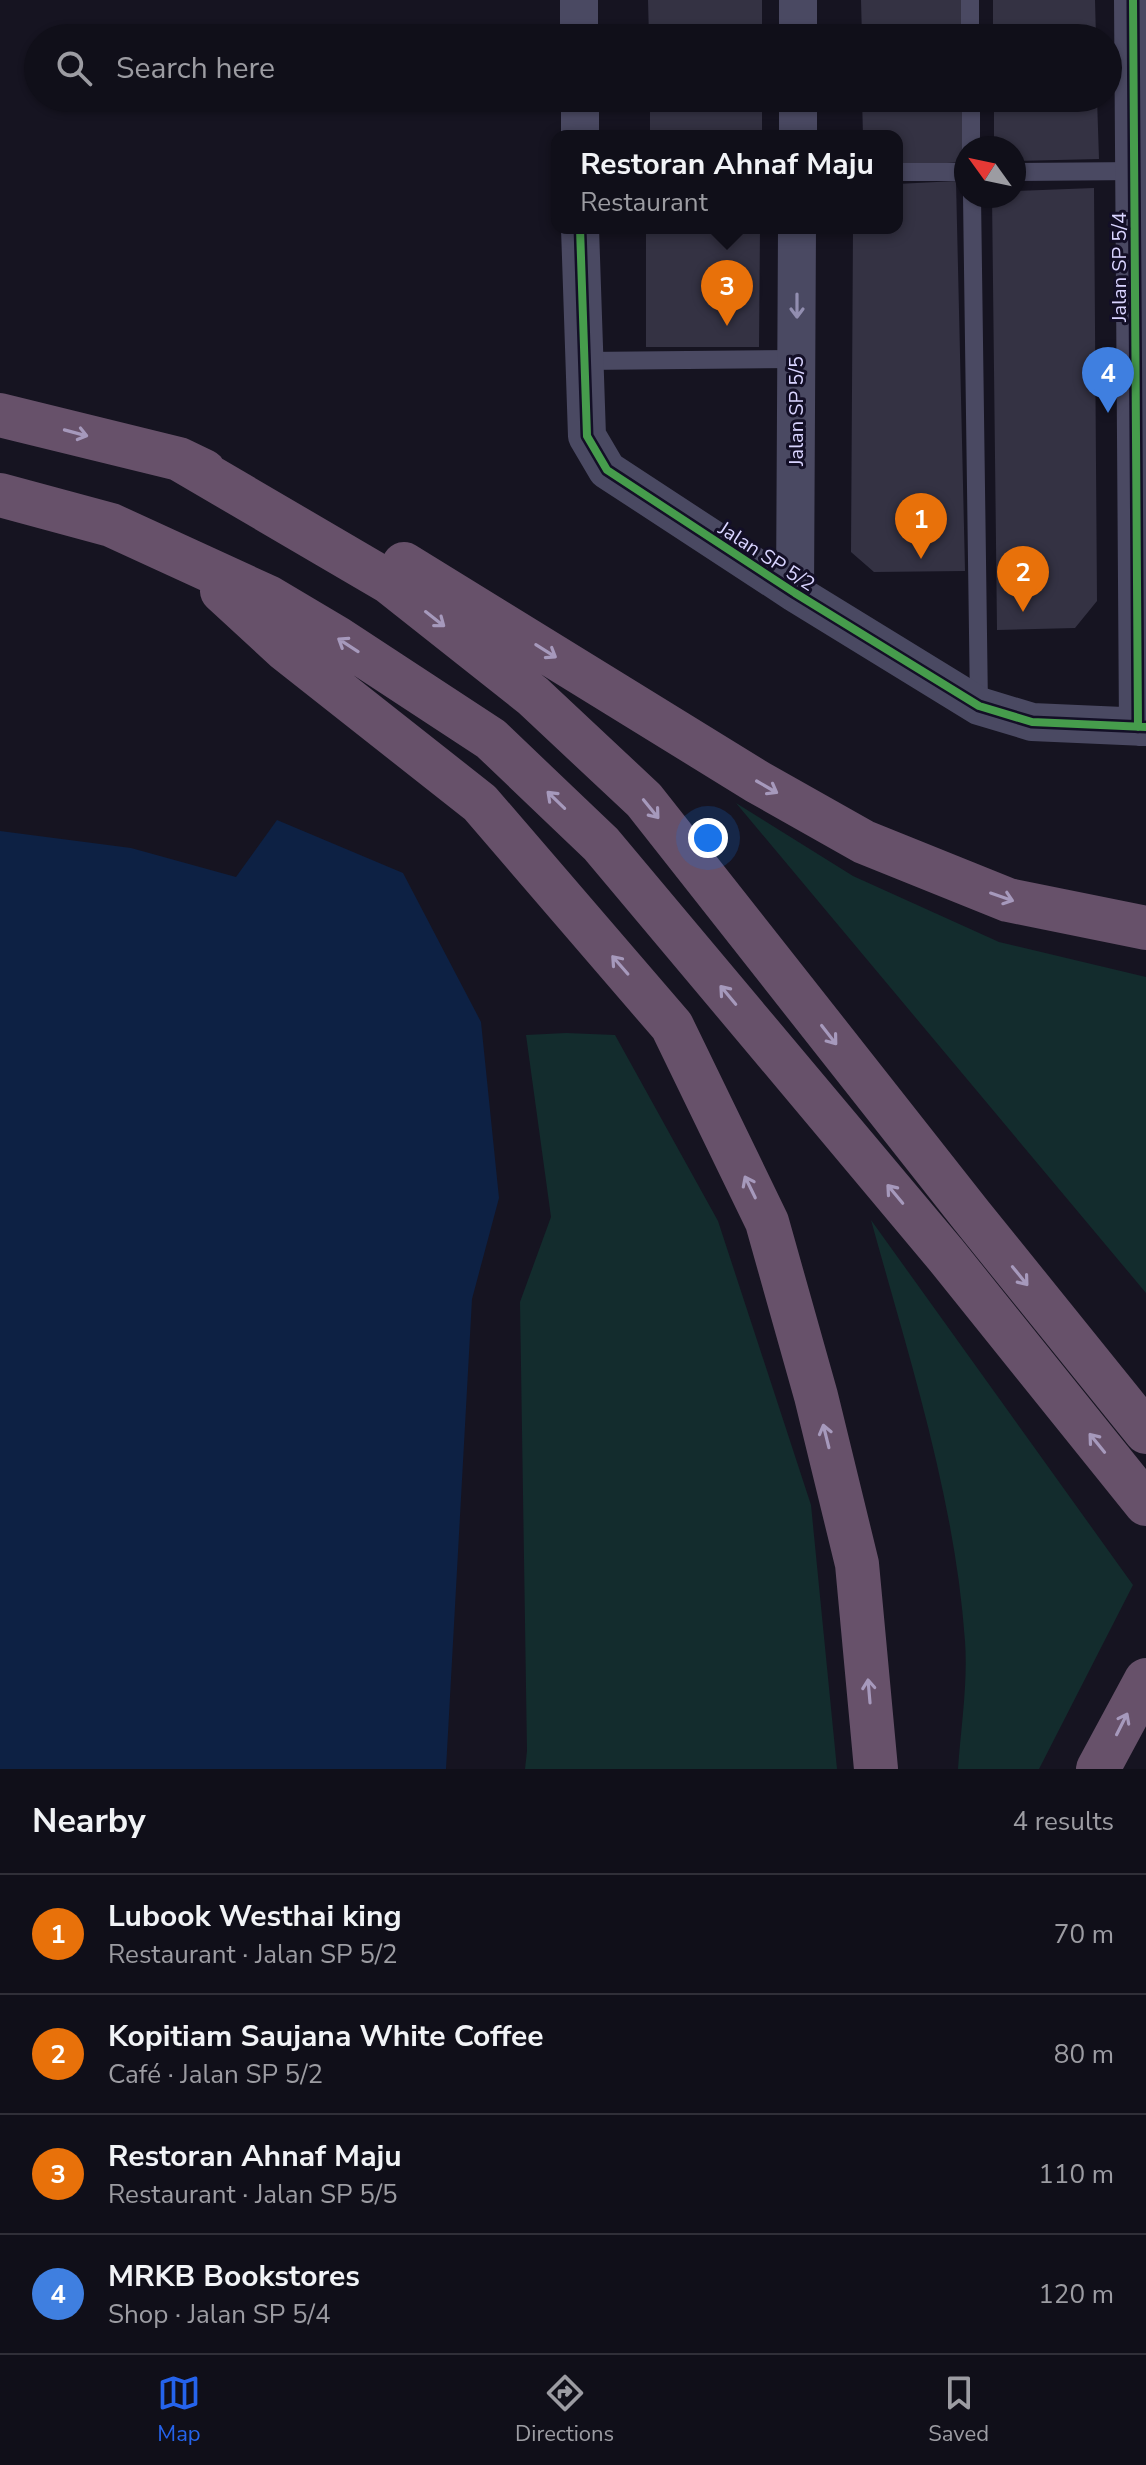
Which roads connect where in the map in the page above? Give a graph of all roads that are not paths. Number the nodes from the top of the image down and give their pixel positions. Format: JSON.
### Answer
{"nodes":[{"id":1,"x":579,"y":0,"type":"edge"},
{"id":2,"x":798,"y":0,"type":"edge"},
{"id":3,"x":970,"y":0,"type":"edge"},
{"id":4,"x":1133,"y":0,"type":"edge"},
{"id":5,"x":579,"y":24,"type":"edge"},
{"id":6,"x":798,"y":24,"type":"edge"},
{"id":7,"x":970,"y":24,"type":"edge"},
{"id":8,"x":971,"y":112,"type":"edge"},
{"id":9,"x":971,"y":136,"type":"edge"},
{"id":10,"x":1140,"y":171,"type":"edge"},
{"id":11,"x":903,"y":172,"type":"edge"},
{"id":12,"x":954,"y":172,"type":"edge"},
{"id":13,"x":1026,"y":172,"type":"edge"},
{"id":14,"x":972,"y":208,"type":"edge"},
{"id":15,"x":580,"y":234,"type":"edge"},
{"id":16,"x":797,"y":234,"type":"edge"},
{"id":17,"x":797,"y":359,"type":"junction"},
{"id":18,"x":584,"y":361,"type":"junction"},
{"id":19,"x":0,"y":415,"type":"edge"},
{"id":20,"x":179,"y":459,"type":"junction"},
{"id":21,"x":0,"y":495,"type":"edge"},
{"id":22,"x":184,"y":556,"type":"junction"},
{"id":23,"x":795,"y":593,"type":"junction"},
{"id":24,"x":979,"y":706,"type":"junction"},
{"id":25,"x":1142,"y":727,"type":"edge"},
{"id":26,"x":1146,"y":928,"type":"edge"},
{"id":27,"x":1146,"y":1432,"type":"edge"},
{"id":28,"x":1146,"y":1504,"type":"edge"},
{"id":29,"x":1146,"y":1680,"type":"edge"},
{"id":30,"x":876,"y":1769,"type":"edge"},
{"id":31,"x":1098,"y":1769,"type":"edge"}],
"edges":[{"from":1,"to":5,"type":"street"},
{"from":2,"to":6,"type":"street"},
{"from":3,"to":7,"type":"lane"},
{"from":4,"to":10,"type":"street","name":"Jalan SP 5/4"},
{"from":8,"to":9,"type":"lane"},
{"from":10,"to":13,"type":"lane"},
{"from":10,"to":25,"type":"street","name":"Jalan SP 5/4"},
{"from":11,"to":12,"type":"lane"},
{"from":14,"to":24,"type":"lane"},
{"from":15,"to":18,"type":"street","name":"Jalan SP 5/2"},
{"from":16,"to":17,"type":"street","name":"Jalan SP 5/5","one_way":true},
{"from":17,"to":18,"type":"lane"},
{"from":17,"to":23,"type":"street","name":"Jalan SP 5/5"},
{"from":18,"to":23,"type":"street","name":"Jalan SP 5/2"},
{"from":19,"to":20,"type":"highway","one_way":true},
{"from":20,"to":26,"type":"highway","one_way":true},
{"from":20,"to":27,"type":"highway","one_way":true},
{"from":21,"to":22,"type":"highway"},
{"from":28,"to":22,"type":"highway","one_way":true},
{"from":30,"to":22,"type":"highway","one_way":true},
{"from":23,"to":24,"type":"street","name":"Jalan SP 5/2"},
{"from":24,"to":25,"type":"street","name":"Jalan SP 5/2"},
{"from":31,"to":29,"type":"highway","one_way":true}]}
